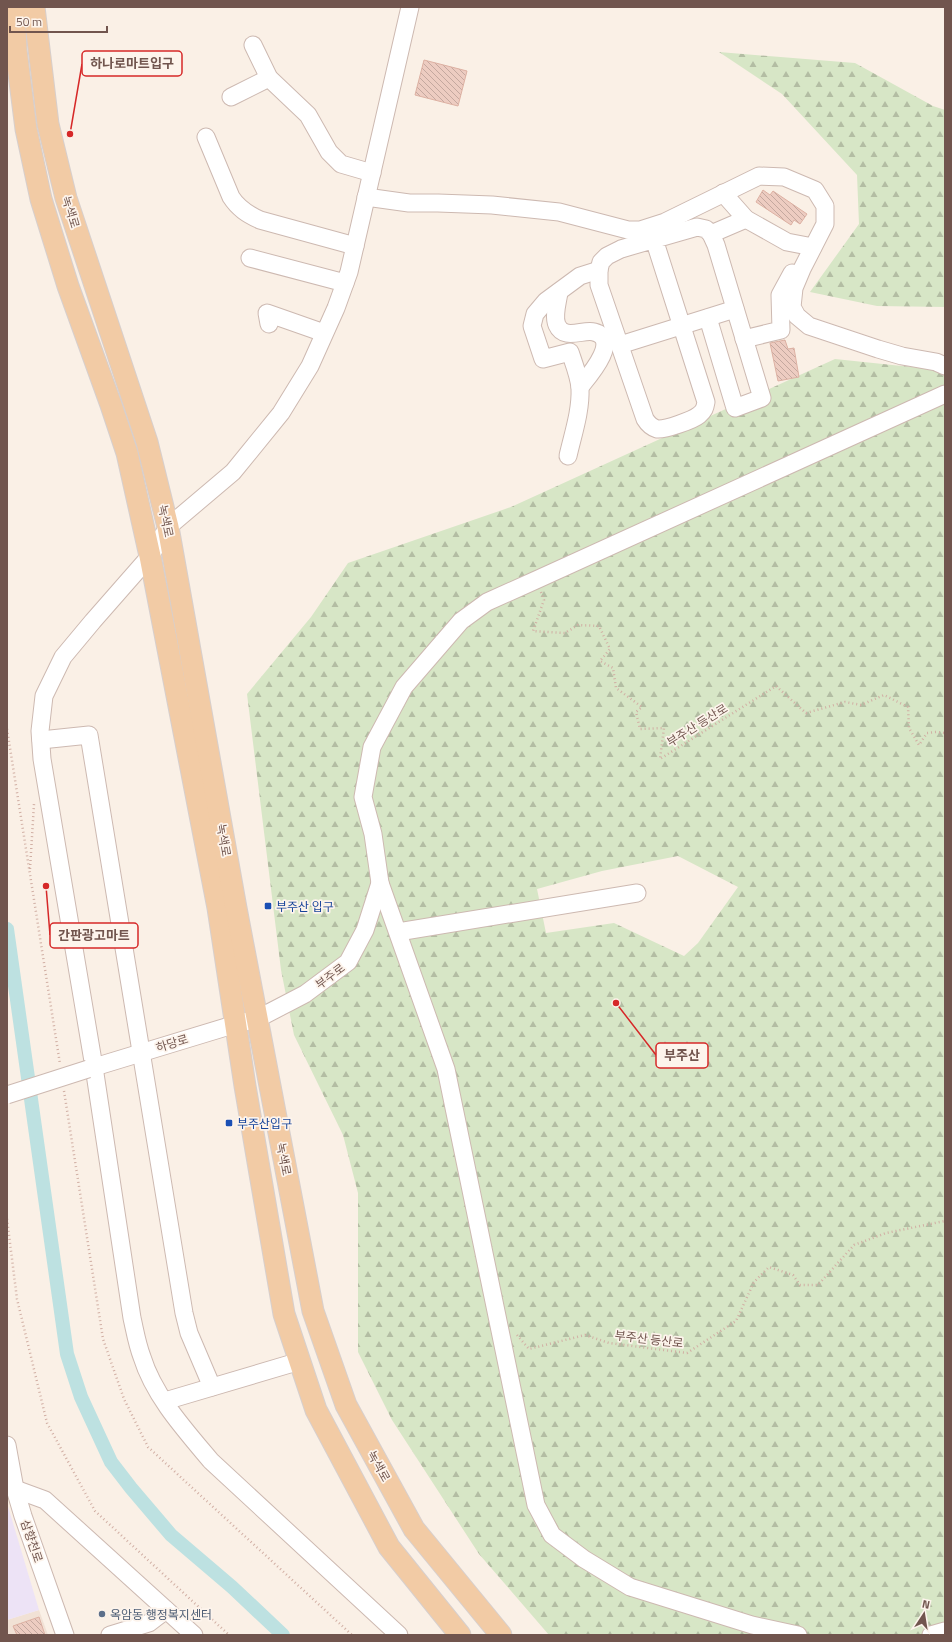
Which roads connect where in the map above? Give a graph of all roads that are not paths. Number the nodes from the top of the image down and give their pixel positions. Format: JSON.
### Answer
{"nodes":[{"id":1,"x":14,"y":7,"type":"edge"},
{"id":2,"x":34,"y":7,"type":"edge"},
{"id":3,"x":410,"y":7,"type":"edge"},
{"id":4,"x":253,"y":45,"type":"dead end"},
{"id":5,"x":10,"y":47,"type":"edge"},
{"id":6,"x":38,"y":50,"type":"junction"},
{"id":7,"x":269,"y":78,"type":"junction"},
{"id":8,"x":231,"y":97,"type":"dead end"},
{"id":9,"x":206,"y":137,"type":"dead end"},
{"id":10,"x":372,"y":173,"type":"junction"},
{"id":11,"x":723,"y":193,"type":"junction"},
{"id":12,"x":366,"y":197,"type":"junction"},
{"id":13,"x":746,"y":219,"type":"junction"},
{"id":14,"x":711,"y":234,"type":"junction"},
{"id":15,"x":654,"y":239,"type":"junction"},
{"id":16,"x":355,"y":246,"type":"junction"},
{"id":17,"x":813,"y":247,"type":"junction"},
{"id":18,"x":250,"y":258,"type":"dead end"},
{"id":19,"x":802,"y":269,"type":"junction"},
{"id":20,"x":599,"y":270,"type":"junction"},
{"id":21,"x":345,"y":283,"type":"junction"},
{"id":22,"x":558,"y":292,"type":"junction"},
{"id":23,"x":735,"y":309,"type":"junction"},
{"id":24,"x":708,"y":318,"type":"junction"},
{"id":25,"x":269,"y":324,"type":"dead end"},
{"id":26,"x":682,"y":326,"type":"junction"},
{"id":27,"x":324,"y":333,"type":"junction"},
{"id":28,"x":744,"y":339,"type":"junction"},
{"id":29,"x":620,"y":345,"type":"junction"},
{"id":30,"x":945,"y":366,"type":"edge"},
{"id":31,"x":580,"y":387,"type":"junction"},
{"id":32,"x":945,"y":394,"type":"edge"},
{"id":33,"x":568,"y":456,"type":"dead end"},
{"id":34,"x":168,"y":527,"type":"junction"},
{"id":35,"x":150,"y":556,"type":"junction"},
{"id":36,"x":40,"y":740,"type":"junction"},
{"id":37,"x":380,"y":882,"type":"junction"},
{"id":38,"x":637,"y":893,"type":"dead end"},
{"id":39,"x":398,"y":932,"type":"junction"},
{"id":40,"x":257,"y":1019,"type":"junction"},
{"id":41,"x":236,"y":1024,"type":"junction"},
{"id":42,"x":142,"y":1052,"type":"junction"},
{"id":43,"x":91,"y":1068,"type":"junction"},
{"id":44,"x":7,"y":1095,"type":"edge"},
{"id":45,"x":300,"y":1361,"type":"junction"},
{"id":46,"x":212,"y":1387,"type":"junction"},
{"id":47,"x":165,"y":1401,"type":"junction"},
{"id":48,"x":7,"y":1445,"type":"edge"},
{"id":49,"x":15,"y":1489,"type":"junction"},
{"id":50,"x":166,"y":1610,"type":"junction"},
{"id":51,"x":945,"y":1631,"type":"edge"},
{"id":52,"x":65,"y":1635,"type":"edge"},
{"id":53,"x":110,"y":1635,"type":"edge"},
{"id":54,"x":194,"y":1635,"type":"edge"},
{"id":55,"x":399,"y":1635,"type":"edge"},
{"id":56,"x":460,"y":1635,"type":"edge"},
{"id":57,"x":500,"y":1635,"type":"edge"},
{"id":58,"x":798,"y":1635,"type":"edge"},
{"id":59,"x":931,"y":1635,"type":"edge"}],
"edges":[{"from":1,"to":5,"type":"main road","name":"녹색로"},
{"from":2,"to":6,"type":"main road","name":"녹색로"},
{"from":3,"to":10,"type":"street"},
{"from":4,"to":7,"type":"street"},
{"from":5,"to":6,"type":"street"},
{"from":5,"to":35,"type":"main road","name":"녹색로"},
{"from":6,"to":34,"type":"main road","name":"녹색로"},
{"from":7,"to":8,"type":"street"},
{"from":7,"to":10,"type":"street"},
{"from":9,"to":16,"type":"street"},
{"from":10,"to":12,"type":"street"},
{"from":11,"to":12,"type":"street"},
{"from":11,"to":13,"type":"street"},
{"from":11,"to":17,"type":"street"},
{"from":12,"to":16,"type":"street"},
{"from":13,"to":14,"type":"street"},
{"from":13,"to":17,"type":"street"},
{"from":14,"to":15,"type":"street"},
{"from":14,"to":23,"type":"street"},
{"from":15,"to":20,"type":"street"},
{"from":15,"to":26,"type":"street"},
{"from":16,"to":21,"type":"street"},
{"from":17,"to":19,"type":"street"},
{"from":18,"to":21,"type":"street"},
{"from":19,"to":28,"type":"street"},
{"from":19,"to":30,"type":"street"},
{"from":20,"to":22,"type":"street"},
{"from":20,"to":29,"type":"street"},
{"from":21,"to":27,"type":"street"},
{"from":22,"to":31,"type":"street"},
{"from":22,"to":31,"type":"street"},
{"from":23,"to":24,"type":"street"},
{"from":23,"to":28,"type":"street"},
{"from":24,"to":26,"type":"street"},
{"from":24,"to":28,"type":"street"},
{"from":25,"to":27,"type":"street"},
{"from":26,"to":29,"type":"street"},
{"from":26,"to":29,"type":"street"},
{"from":27,"to":34,"type":"street"},
{"from":31,"to":33,"type":"street"},
{"from":32,"to":37,"type":"street"},
{"from":34,"to":35,"type":"street"},
{"from":34,"to":40,"type":"main road","name":"녹색로"},
{"from":35,"to":36,"type":"street"},
{"from":35,"to":41,"type":"main road","name":"녹색로"},
{"from":36,"to":42,"type":"street"},
{"from":36,"to":43,"type":"street"},
{"from":37,"to":39,"type":"street"},
{"from":37,"to":40,"type":"street","name":"부주로"},
{"from":38,"to":39,"type":"street"},
{"from":39,"to":58,"type":"street"},
{"from":40,"to":41,"type":"street","name":"하당로"},
{"from":40,"to":57,"type":"main road","name":"녹색로"},
{"from":41,"to":42,"type":"street","name":"하당로"},
{"from":41,"to":45,"type":"main road","name":"녹색로"},
{"from":42,"to":43,"type":"street","name":"하당로"},
{"from":42,"to":46,"type":"street"},
{"from":43,"to":44,"type":"street","name":"하당로","bridge":true},
{"from":43,"to":47,"type":"street"},
{"from":45,"to":46,"type":"street"},
{"from":45,"to":56,"type":"main road","name":"녹색로"},
{"from":46,"to":47,"type":"street"},
{"from":47,"to":55,"type":"street"},
{"from":48,"to":49,"type":"street","name":"삼향천로"},
{"from":49,"to":50,"type":"street"},
{"from":49,"to":52,"type":"street","name":"삼향천로"},
{"from":50,"to":53,"type":"street"},
{"from":50,"to":54,"type":"street"},
{"from":51,"to":59,"type":"street"}]}
